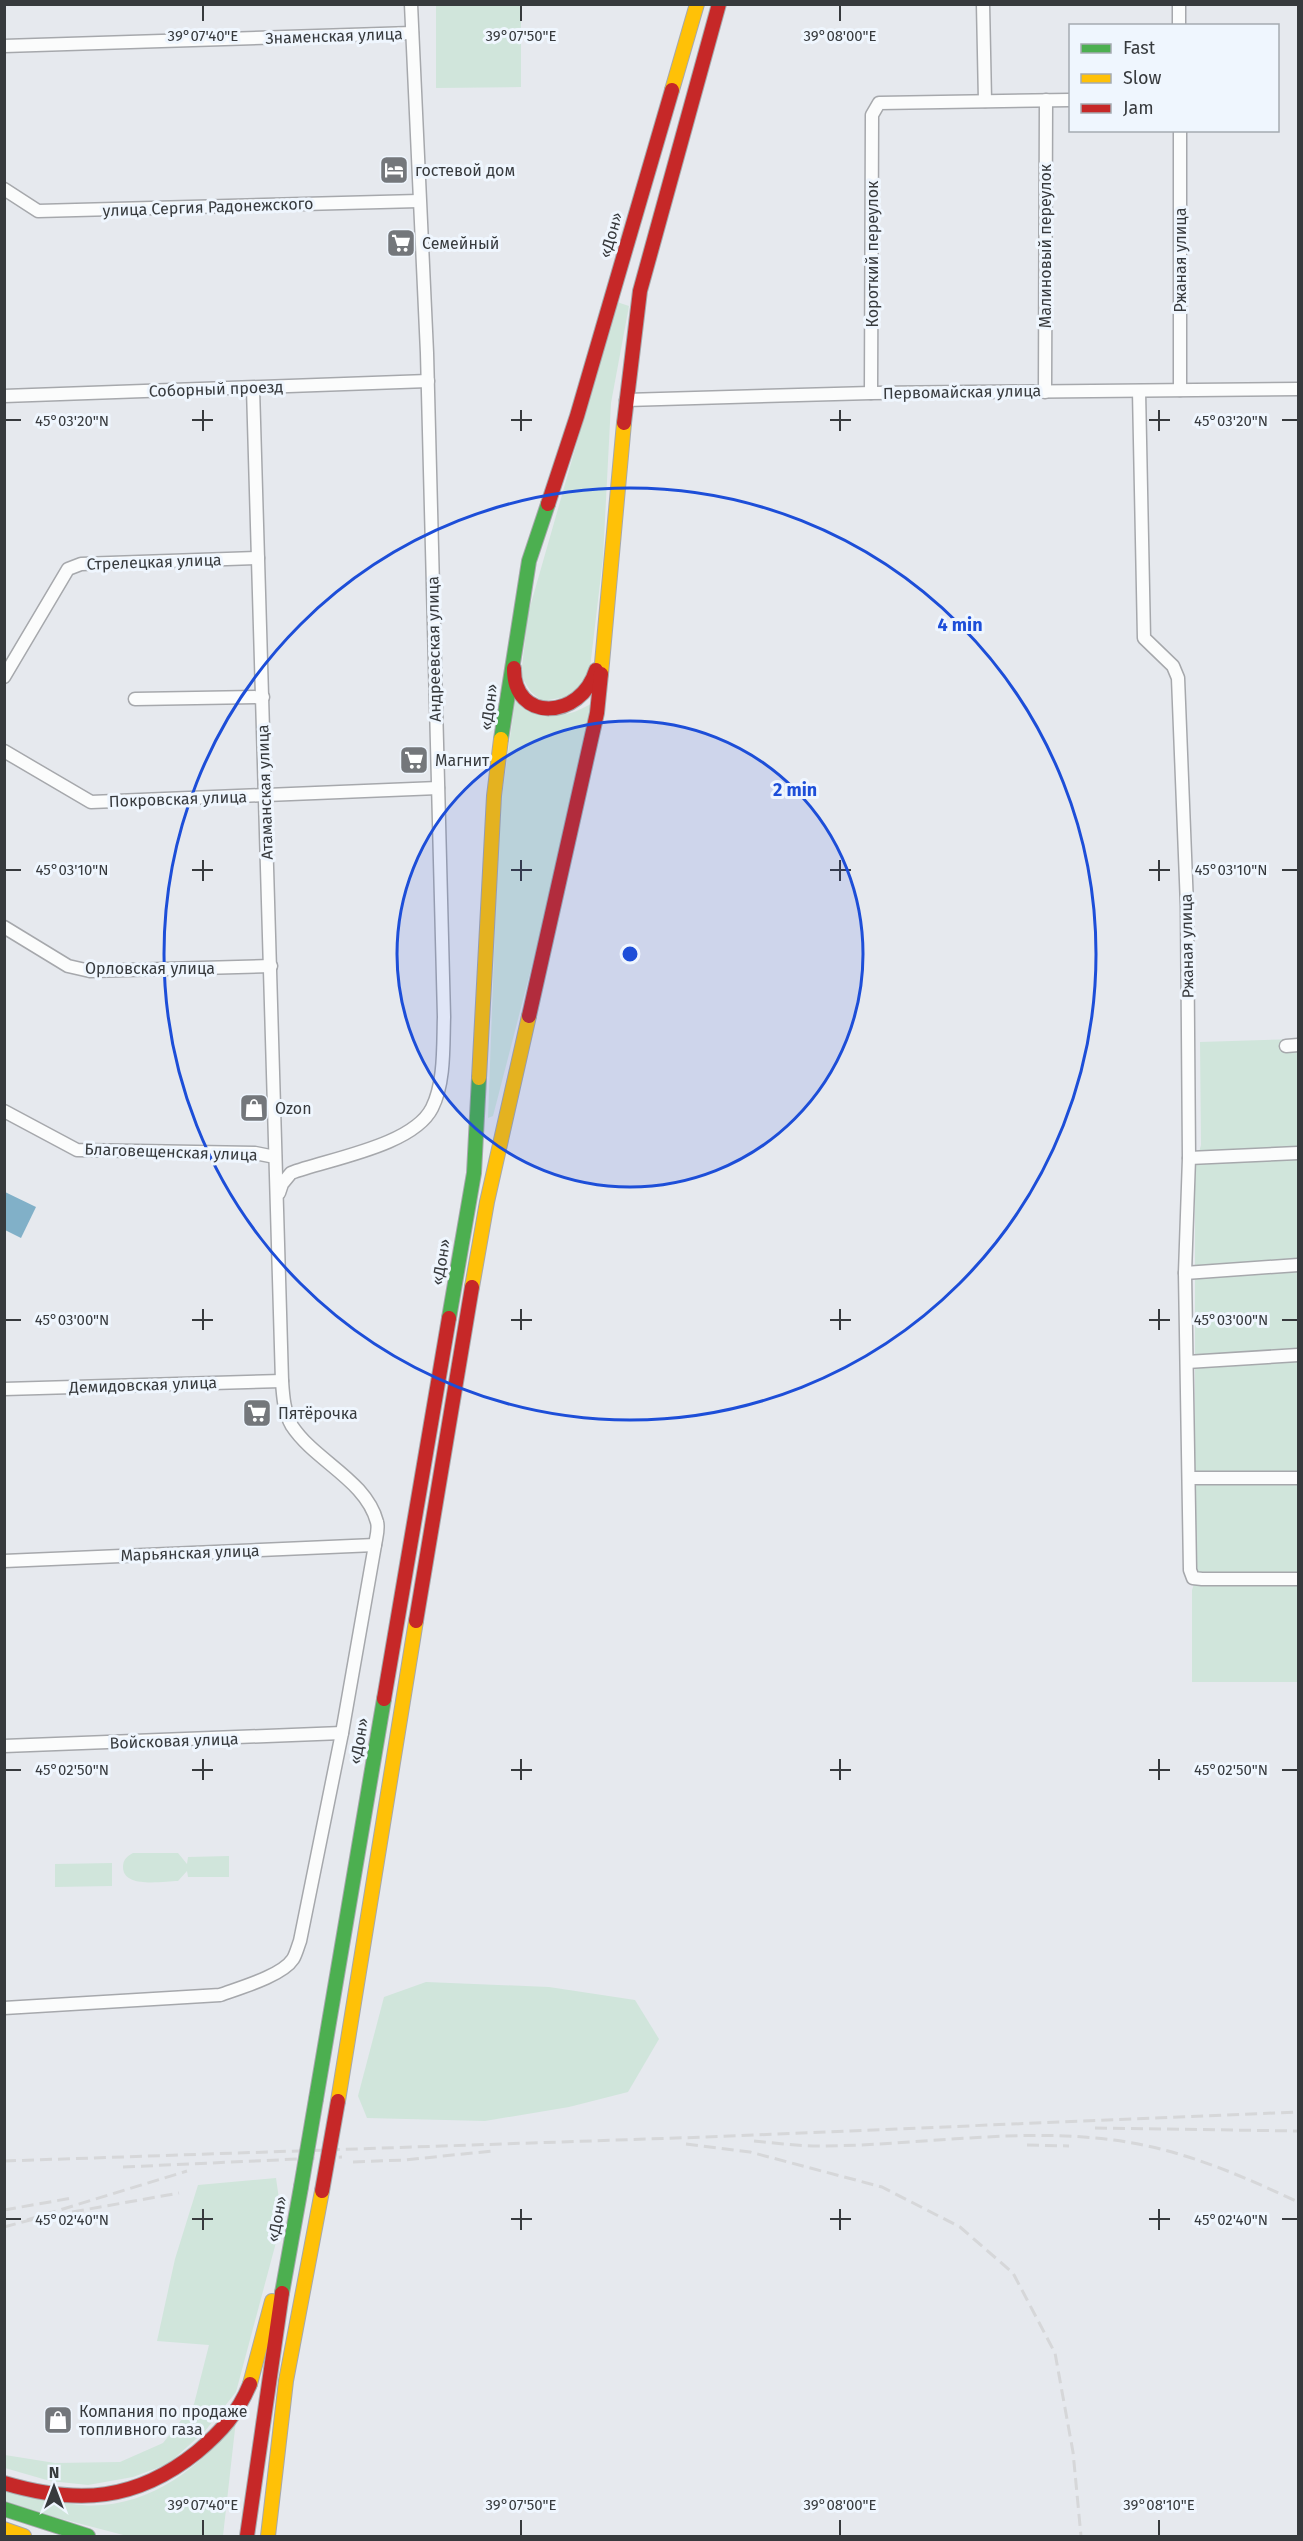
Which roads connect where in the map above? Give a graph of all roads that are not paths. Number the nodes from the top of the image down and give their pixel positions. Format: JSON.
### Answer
{"nodes":[{"id":1,"x":411,"y":4,"type":"edge"},
{"id":2,"x":697,"y":4,"type":"edge"},
{"id":3,"x":719,"y":4,"type":"edge"},
{"id":4,"x":983,"y":4,"type":"edge"},
{"id":5,"x":1179,"y":4,"type":"edge"},
{"id":6,"x":1179,"y":24,"type":"edge"},
{"id":7,"x":412,"y":33,"type":"junction"},
{"id":8,"x":4,"y":46,"type":"edge"},
{"id":9,"x":1046,"y":100,"type":"junction"},
{"id":10,"x":1069,"y":100,"type":"edge"},
{"id":11,"x":985,"y":101,"type":"junction"},
{"id":12,"x":1180,"y":132,"type":"edge"},
{"id":13,"x":4,"y":189,"type":"edge"},
{"id":14,"x":419,"y":201,"type":"junction"},
{"id":15,"x":428,"y":381,"type":"junction"},
{"id":16,"x":252,"y":388,"type":"junction"},
{"id":17,"x":1299,"y":389,"type":"edge"},
{"id":18,"x":1180,"y":390,"type":"junction"},
{"id":19,"x":1139,"y":391,"type":"junction"},
{"id":20,"x":1045,"y":392,"type":"junction"},
{"id":21,"x":871,"y":393,"type":"junction"},
{"id":22,"x":4,"y":396,"type":"edge"},
{"id":23,"x":626,"y":400,"type":"junction"},
{"id":24,"x":613,"y":552,"type":"junction"},
{"id":25,"x":258,"y":558,"type":"junction"},
{"id":26,"x":513,"y":662,"type":"junction"},
{"id":27,"x":4,"y":677,"type":"edge"},
{"id":28,"x":263,"y":697,"type":"junction"},
{"id":29,"x":135,"y":699,"type":"dead end"},
{"id":30,"x":4,"y":751,"type":"edge"},
{"id":31,"x":438,"y":788,"type":"junction"},
{"id":32,"x":265,"y":795,"type":"junction"},
{"id":33,"x":4,"y":927,"type":"edge"},
{"id":34,"x":271,"y":966,"type":"junction"},
{"id":35,"x":4,"y":1111,"type":"edge"},
{"id":36,"x":1299,"y":1153,"type":"edge"},
{"id":37,"x":275,"y":1157,"type":"junction"},
{"id":38,"x":1189,"y":1158,"type":"junction"},
{"id":39,"x":278,"y":1195,"type":"junction"},
{"id":40,"x":1299,"y":1265,"type":"edge"},
{"id":41,"x":1185,"y":1274,"type":"junction"},
{"id":42,"x":1299,"y":1355,"type":"edge"},
{"id":43,"x":1187,"y":1362,"type":"junction"},
{"id":44,"x":282,"y":1381,"type":"junction"},
{"id":45,"x":4,"y":1389,"type":"edge"},
{"id":46,"x":1189,"y":1478,"type":"junction"},
{"id":47,"x":1299,"y":1478,"type":"edge"},
{"id":48,"x":375,"y":1545,"type":"junction"},
{"id":49,"x":4,"y":1561,"type":"edge"},
{"id":50,"x":1299,"y":1579,"type":"edge"},
{"id":51,"x":342,"y":1733,"type":"junction"},
{"id":52,"x":4,"y":1746,"type":"edge"},
{"id":53,"x":4,"y":2008,"type":"edge"},
{"id":54,"x":287,"y":2258,"type":"junction"},
{"id":55,"x":4,"y":2483,"type":"edge"},
{"id":56,"x":4,"y":2508,"type":"edge"},
{"id":57,"x":4,"y":2529,"type":"edge"},
{"id":58,"x":24,"y":2536,"type":"edge"},
{"id":59,"x":88,"y":2536,"type":"edge"},
{"id":60,"x":247,"y":2536,"type":"edge"},
{"id":61,"x":267,"y":2536,"type":"edge"}],
"edges":[{"from":1,"to":7,"type":"street","name":"Андреевская улица"},
{"from":2,"to":26,"type":"main road","name":"«Дон»"},
{"from":3,"to":23,"type":"main road"},
{"from":4,"to":11,"type":"street"},
{"from":5,"to":6,"type":"street"},
{"from":7,"to":8,"type":"street","name":"Знаменская улица"},
{"from":7,"to":14,"type":"street","name":"Андреевская улица"},
{"from":9,"to":10,"type":"street"},
{"from":9,"to":11,"type":"street"},
{"from":9,"to":20,"type":"street","name":"Малиновый переулок"},
{"from":11,"to":21,"type":"street","name":"Короткий переулок"},
{"from":12,"to":18,"type":"street","name":"Ржаная улица"},
{"from":13,"to":14,"type":"street","name":"улица Сергия Радонежского"},
{"from":14,"to":15,"type":"street","name":"Андреевская улица"},
{"from":15,"to":16,"type":"street","name":"Соборный проезд"},
{"from":15,"to":31,"type":"street","name":"Андреевская улица"},
{"from":16,"to":22,"type":"street","name":"Соборный проезд"},
{"from":16,"to":25,"type":"street","name":"Атаманская улица"},
{"from":17,"to":18,"type":"street","name":"Первомайская улица"},
{"from":18,"to":19,"type":"street","name":"Первомайская улица"},
{"from":19,"to":20,"type":"street","name":"Первомайская улица"},
{"from":19,"to":38,"type":"street","name":"Ржаная улица"},
{"from":20,"to":21,"type":"street","name":"Первомайская улица"},
{"from":21,"to":23,"type":"street","name":"Первомайская улица"},
{"from":23,"to":24,"type":"main road"},
{"from":24,"to":26,"type":"main road"},
{"from":24,"to":61,"type":"main road","bridge":true},
{"from":25,"to":27,"type":"street","name":"Стрелецкая улица"},
{"from":25,"to":28,"type":"street","name":"Атаманская улица"},
{"from":26,"to":54,"type":"main road","name":"«Дон»","bridge":true},
{"from":28,"to":29,"type":"street"},
{"from":28,"to":32,"type":"street","name":"Атаманская улица"},
{"from":30,"to":32,"type":"street","name":"Покровская улица"},
{"from":31,"to":32,"type":"street","name":"Покровская улица"},
{"from":31,"to":39,"type":"street","name":"Андреевская улица"},
{"from":32,"to":34,"type":"street","name":"Атаманская улица"},
{"from":33,"to":34,"type":"street","name":"Орловская улица"},
{"from":34,"to":37,"type":"street","name":"Атаманская улица"},
{"from":35,"to":37,"type":"street","name":"Благовещенская улица"},
{"from":36,"to":38,"type":"street"},
{"from":37,"to":39,"type":"street","name":"Атаманская улица"},
{"from":38,"to":41,"type":"street","name":"Ржаная улица"},
{"from":39,"to":44,"type":"street","name":"Атаманская улица"},
{"from":40,"to":41,"type":"street"},
{"from":41,"to":43,"type":"street","name":"Ржаная улица"},
{"from":42,"to":43,"type":"street"},
{"from":43,"to":46,"type":"street","name":"Ржаная улица"},
{"from":44,"to":45,"type":"street","name":"Демидовская улица"},
{"from":44,"to":48,"type":"street","name":"Атаманская улица"},
{"from":46,"to":47,"type":"street"},
{"from":46,"to":50,"type":"street","name":"Ржаная улица"},
{"from":48,"to":49,"type":"street","name":"Марьянская улица"},
{"from":48,"to":51,"type":"street","name":"Атаманская улица"},
{"from":51,"to":52,"type":"street","name":"Войсковая улица"},
{"from":51,"to":53,"type":"street","name":"Атаманская улица"},
{"from":54,"to":55,"type":"main road"},
{"from":54,"to":60,"type":"main road","name":"«Дон»"},
{"from":56,"to":59,"type":"main road"},
{"from":57,"to":58,"type":"main road"}]}
